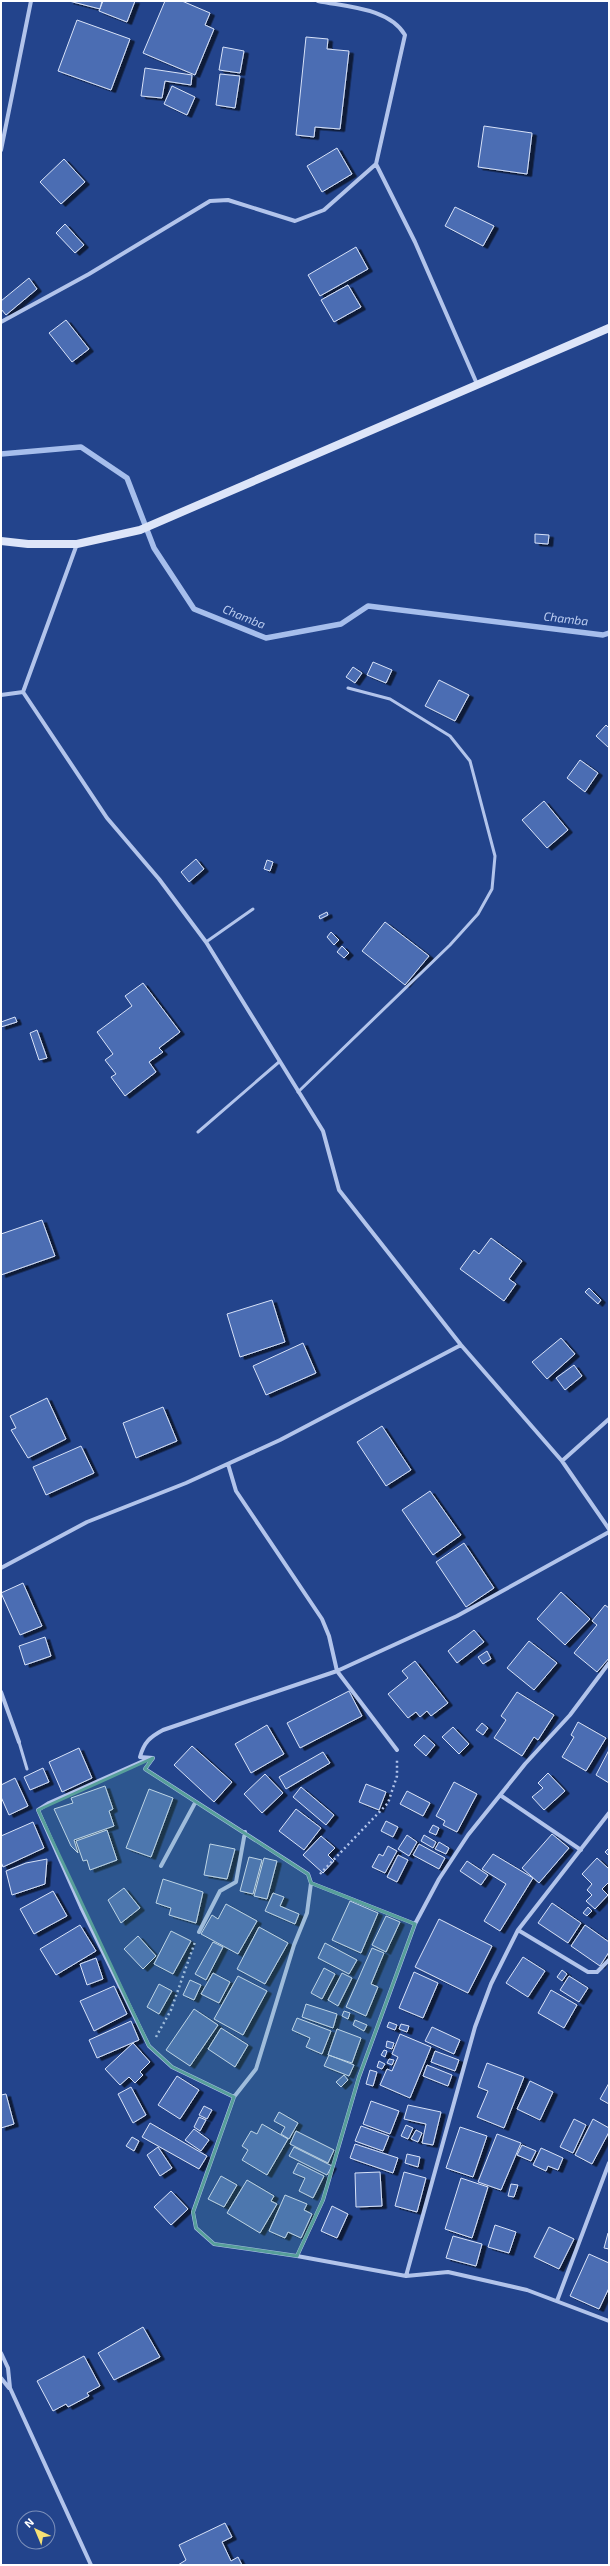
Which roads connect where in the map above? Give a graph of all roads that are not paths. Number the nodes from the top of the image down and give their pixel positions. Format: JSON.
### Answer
{"nodes":[{"id":1,"x":31,"y":1,"type":"edge"},
{"id":2,"x":318,"y":1,"type":"edge"},
{"id":3,"x":1,"y":150,"type":"edge"},
{"id":4,"x":376,"y":164,"type":"junction"},
{"id":5,"x":1,"y":322,"type":"edge"},
{"id":6,"x":609,"y":328,"type":"edge"},
{"id":7,"x":477,"y":384,"type":"junction"},
{"id":8,"x":1,"y":541,"type":"edge"},
{"id":9,"x":77,"y":544,"type":"junction"},
{"id":10,"x":348,"y":688,"type":"dead end"},
{"id":11,"x":23,"y":692,"type":"junction"},
{"id":12,"x":1,"y":695,"type":"edge"},
{"id":13,"x":253,"y":909,"type":"dead end"},
{"id":14,"x":206,"y":942,"type":"junction"},
{"id":15,"x":279,"y":1062,"type":"junction"},
{"id":16,"x":298,"y":1092,"type":"junction"},
{"id":17,"x":198,"y":1132,"type":"dead end"},
{"id":18,"x":461,"y":1345,"type":"junction"},
{"id":19,"x":609,"y":1419,"type":"edge"},
{"id":20,"x":562,"y":1461,"type":"junction"},
{"id":21,"x":228,"y":1464,"type":"junction"},
{"id":22,"x":609,"y":1529,"type":"edge"},
{"id":23,"x":609,"y":1532,"type":"edge"},
{"id":24,"x":1,"y":1568,"type":"edge"},
{"id":25,"x":609,"y":1663,"type":"edge"},
{"id":26,"x":337,"y":1671,"type":"junction"},
{"id":27,"x":1,"y":1692,"type":"edge"},
{"id":28,"x":19,"y":1742,"type":"joint"},
{"id":29,"x":397,"y":1750,"type":"road end"},
{"id":30,"x":152,"y":1758,"type":"junction"},
{"id":31,"x":27,"y":1769,"type":"dead end"},
{"id":32,"x":500,"y":1795,"type":"junction"},
{"id":33,"x":195,"y":1803,"type":"junction"},
{"id":34,"x":609,"y":1813,"type":"edge"},
{"id":35,"x":245,"y":1832,"type":"junction"},
{"id":36,"x":581,"y":1850,"type":"junction"},
{"id":37,"x":161,"y":1866,"type":"dead end"},
{"id":38,"x":311,"y":1884,"type":"junction"},
{"id":39,"x":415,"y":1924,"type":"junction"},
{"id":40,"x":518,"y":1930,"type":"junction"},
{"id":41,"x":200,"y":1932,"type":"road end"},
{"id":42,"x":609,"y":1960,"type":"edge"},
{"id":43,"x":234,"y":2097,"type":"junction"},
{"id":44,"x":609,"y":2163,"type":"edge"},
{"id":45,"x":297,"y":2256,"type":"junction"},
{"id":46,"x":406,"y":2276,"type":"junction"},
{"id":47,"x":557,"y":2301,"type":"junction"},
{"id":48,"x":609,"y":2321,"type":"edge"},
{"id":49,"x":1,"y":2353,"type":"edge"},
{"id":50,"x":1,"y":2378,"type":"edge"},
{"id":51,"x":10,"y":2388,"type":"junction"},
{"id":52,"x":91,"y":2565,"type":"edge"}],
"edges":[{"from":1,"to":3,"type":"street"},
{"from":2,"to":4,"type":"street"},
{"from":4,"to":5,"type":"street"},
{"from":4,"to":7,"type":"street"},
{"from":6,"to":7,"type":"main road"},
{"from":7,"to":9,"type":"main road"},
{"from":8,"to":9,"type":"main road"},
{"from":9,"to":11,"type":"street"},
{"from":10,"to":16,"type":"lane"},
{"from":11,"to":12,"type":"street"},
{"from":11,"to":14,"type":"street"},
{"from":13,"to":14,"type":"lane"},
{"from":14,"to":15,"type":"street"},
{"from":15,"to":16,"type":"street"},
{"from":15,"to":17,"type":"lane"},
{"from":16,"to":18,"type":"street"},
{"from":18,"to":20,"type":"street"},
{"from":18,"to":21,"type":"street"},
{"from":19,"to":20,"type":"street"},
{"from":20,"to":22,"type":"street"},
{"from":21,"to":24,"type":"street"},
{"from":21,"to":26,"type":"street"},
{"from":23,"to":26,"type":"street"},
{"from":25,"to":32,"type":"street"},
{"from":26,"to":29,"type":"street"},
{"from":26,"to":30,"type":"street"},
{"from":27,"to":28,"type":"street"},
{"from":28,"to":31,"type":"lane"},
{"from":30,"to":33,"type":"street"},
{"from":30,"to":43,"type":"street"},
{"from":32,"to":36,"type":"street"},
{"from":32,"to":39,"type":"street"},
{"from":33,"to":35,"type":"street"},
{"from":33,"to":37,"type":"street"},
{"from":34,"to":36,"type":"street"},
{"from":35,"to":38,"type":"street"},
{"from":35,"to":41,"type":"street"},
{"from":36,"to":40,"type":"street"},
{"from":38,"to":39,"type":"street"},
{"from":38,"to":43,"type":"street"},
{"from":39,"to":45,"type":"street"},
{"from":40,"to":42,"type":"street"},
{"from":40,"to":46,"type":"street"},
{"from":43,"to":45,"type":"street"},
{"from":44,"to":47,"type":"street"},
{"from":45,"to":46,"type":"street"},
{"from":46,"to":47,"type":"street"},
{"from":47,"to":48,"type":"street"},
{"from":49,"to":51,"type":"street"},
{"from":50,"to":51,"type":"street"},
{"from":51,"to":52,"type":"street"}]}
